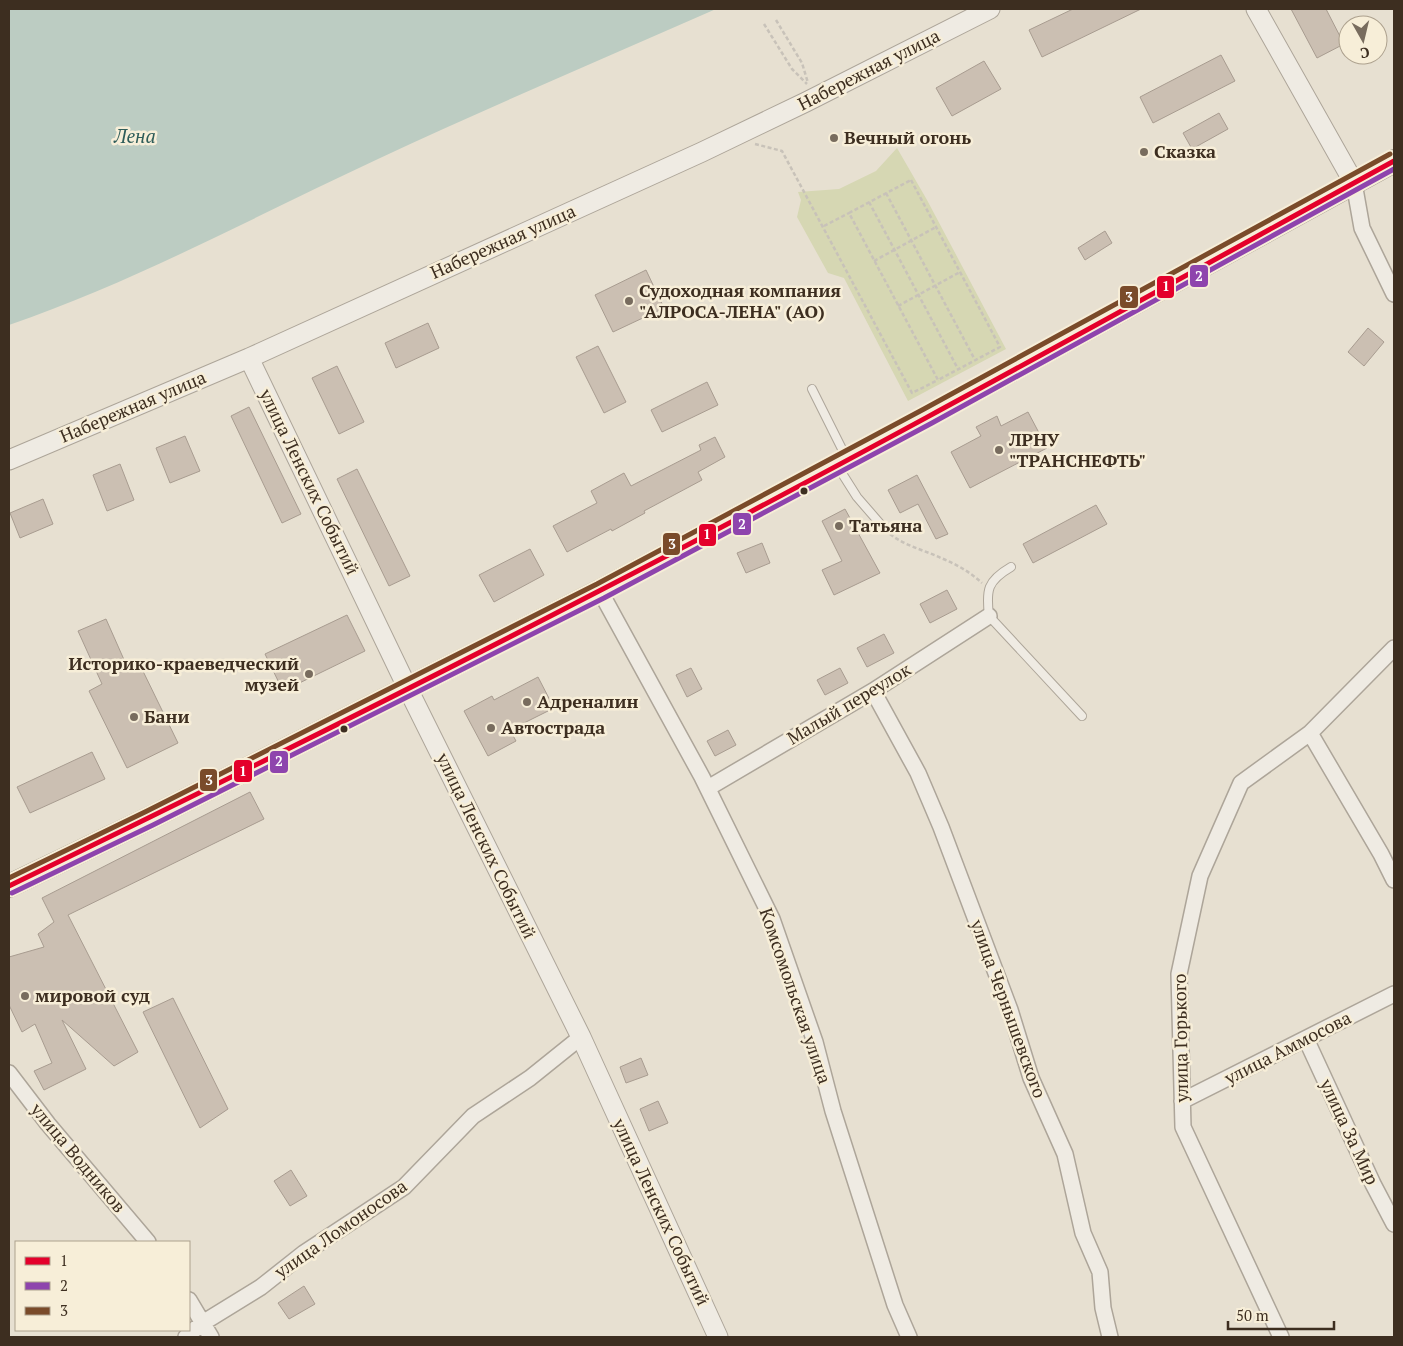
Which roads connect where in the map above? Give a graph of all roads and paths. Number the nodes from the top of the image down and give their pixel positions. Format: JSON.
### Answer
{"nodes":[{"id":1,"x":990,"y":9,"type":"edge"},
{"id":2,"x":1256,"y":9,"type":"edge"},
{"id":3,"x":776,"y":20,"type":"dead end"},
{"id":4,"x":764,"y":24,"type":"dead end"},
{"id":5,"x":744,"y":132,"type":"junction"},
{"id":6,"x":1394,"y":161,"type":"edge"},
{"id":7,"x":1354,"y":183,"type":"junction"},
{"id":8,"x":886,"y":193,"type":"junction"},
{"id":9,"x":869,"y":202,"type":"junction"},
{"id":10,"x":849,"y":213,"type":"junction"},
{"id":11,"x":823,"y":226,"type":"junction"},
{"id":12,"x":936,"y":228,"type":"junction"},
{"id":13,"x":911,"y":241,"type":"junction"},
{"id":14,"x":894,"y":250,"type":"junction"},
{"id":15,"x":874,"y":260,"type":"junction"},
{"id":16,"x":960,"y":272,"type":"junction"},
{"id":17,"x":935,"y":286,"type":"junction"},
{"id":18,"x":1394,"y":294,"type":"edge"},
{"id":19,"x":918,"y":295,"type":"junction"},
{"id":20,"x":898,"y":306,"type":"junction"},
{"id":21,"x":249,"y":358,"type":"junction"},
{"id":22,"x":975,"y":360,"type":"junction"},
{"id":23,"x":958,"y":370,"type":"junction"},
{"id":24,"x":938,"y":380,"type":"junction"},
{"id":25,"x":812,"y":389,"type":"dead end"},
{"id":26,"x":9,"y":460,"type":"edge"},
{"id":27,"x":842,"y":462,"type":"junction"},
{"id":28,"x":883,"y":527,"type":"joint"},
{"id":29,"x":1011,"y":567,"type":"dead end"},
{"id":30,"x":989,"y":589,"type":"junction"},
{"id":31,"x":600,"y":591,"type":"junction"},
{"id":32,"x":989,"y":616,"type":"junction"},
{"id":33,"x":1394,"y":648,"type":"edge"},
{"id":34,"x":408,"y":689,"type":"junction"},
{"id":35,"x":873,"y":691,"type":"junction"},
{"id":36,"x":1082,"y":716,"type":"dead end"},
{"id":37,"x":1310,"y":733,"type":"junction"},
{"id":38,"x":708,"y":788,"type":"junction"},
{"id":39,"x":1394,"y":880,"type":"edge"},
{"id":40,"x":9,"y":886,"type":"edge"},
{"id":41,"x":1394,"y":994,"type":"edge"},
{"id":42,"x":581,"y":1037,"type":"junction"},
{"id":43,"x":1306,"y":1040,"type":"junction"},
{"id":44,"x":9,"y":1073,"type":"edge"},
{"id":45,"x":1182,"y":1101,"type":"junction"},
{"id":46,"x":1394,"y":1224,"type":"edge"},
{"id":47,"x":147,"y":1241,"type":"edge"},
{"id":48,"x":190,"y":1302,"type":"edge"},
{"id":49,"x":201,"y":1324,"type":"junction"},
{"id":50,"x":186,"y":1337,"type":"edge"},
{"id":51,"x":211,"y":1337,"type":"edge"},
{"id":52,"x":718,"y":1337,"type":"edge"},
{"id":53,"x":909,"y":1337,"type":"edge"},
{"id":54,"x":1110,"y":1337,"type":"edge"},
{"id":55,"x":1280,"y":1337,"type":"edge"}],
"edges":[{"from":1,"to":5,"type":"street","name":"Набережная улица"},
{"from":2,"to":7,"type":"street"},
{"from":3,"to":4,"type":"path"},
{"from":5,"to":11,"type":"path"},
{"from":5,"to":21,"type":"street","name":"Набережная улица"},
{"from":6,"to":7,"type":"main road"},
{"from":7,"to":18,"type":"street"},
{"from":7,"to":27,"type":"main road"},
{"from":8,"to":9,"type":"path"},
{"from":8,"to":12,"type":"path"},
{"from":8,"to":13,"type":"path"},
{"from":9,"to":10,"type":"path"},
{"from":9,"to":14,"type":"path"},
{"from":10,"to":11,"type":"path"},
{"from":10,"to":15,"type":"path"},
{"from":11,"to":24,"type":"path"},
{"from":12,"to":13,"type":"path"},
{"from":12,"to":16,"type":"path"},
{"from":13,"to":14,"type":"path"},
{"from":13,"to":17,"type":"path"},
{"from":14,"to":15,"type":"path"},
{"from":14,"to":19,"type":"path"},
{"from":15,"to":20,"type":"path"},
{"from":16,"to":17,"type":"path"},
{"from":16,"to":22,"type":"path"},
{"from":17,"to":19,"type":"path"},
{"from":17,"to":22,"type":"path"},
{"from":19,"to":20,"type":"path"},
{"from":19,"to":23,"type":"path"},
{"from":20,"to":24,"type":"path"},
{"from":21,"to":26,"type":"street","name":"Набережная улица"},
{"from":21,"to":34,"type":"street","name":"улица Ленских Событий"},
{"from":22,"to":23,"type":"path"},
{"from":23,"to":24,"type":"path"},
{"from":25,"to":27,"type":"lane"},
{"from":27,"to":28,"type":"lane"},
{"from":27,"to":31,"type":"main road"},
{"from":28,"to":30,"type":"path"},
{"from":29,"to":30,"type":"lane"},
{"from":30,"to":32,"type":"lane"},
{"from":31,"to":34,"type":"main road"},
{"from":31,"to":38,"type":"street","name":"Комсомольская улица"},
{"from":32,"to":35,"type":"street","name":"Малый переулок"},
{"from":32,"to":36,"type":"lane"},
{"from":33,"to":37,"type":"street","name":"улица Горького"},
{"from":34,"to":40,"type":"main road"},
{"from":34,"to":42,"type":"street","name":"улица Ленских Событий"},
{"from":35,"to":38,"type":"street","name":"Малый переулок"},
{"from":35,"to":54,"type":"street","name":"улица Чернышевского"},
{"from":37,"to":39,"type":"street"},
{"from":37,"to":45,"type":"street","name":"улица Горького"},
{"from":38,"to":53,"type":"street","name":"Комсомольская улица"},
{"from":41,"to":43,"type":"street","name":"улица Аммосова"},
{"from":42,"to":49,"type":"street","name":"улица Ломоносова"},
{"from":42,"to":52,"type":"street","name":"улица Ленских Событий"},
{"from":43,"to":45,"type":"street","name":"улица Аммосова"},
{"from":43,"to":46,"type":"street","name":"улица За Мир"},
{"from":44,"to":47,"type":"street","name":"улица Водников"},
{"from":45,"to":55,"type":"street","name":"улица Горького"},
{"from":48,"to":49,"type":"street"},
{"from":49,"to":50,"type":"street","name":"улица Ломоносова"},
{"from":49,"to":51,"type":"street"}]}
